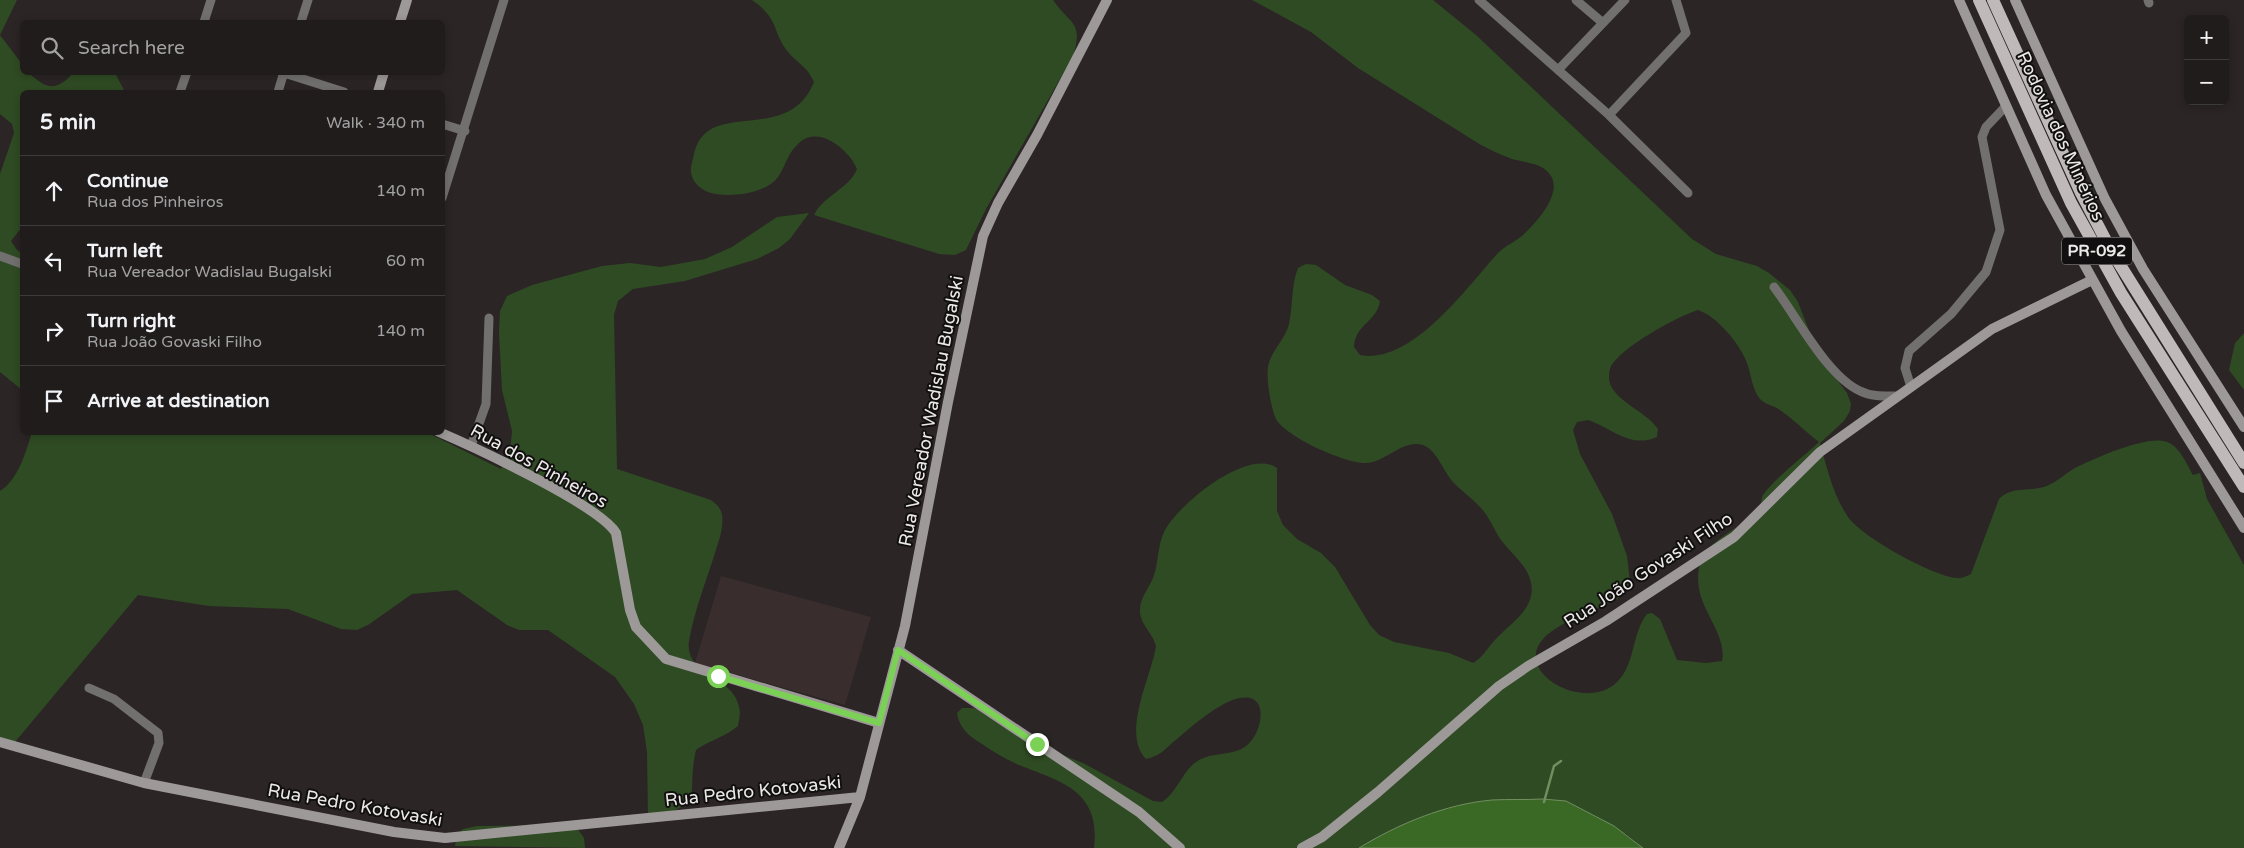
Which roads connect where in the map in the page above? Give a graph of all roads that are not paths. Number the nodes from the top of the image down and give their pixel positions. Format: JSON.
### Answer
{"nodes":[{"id":1,"x":211,"y":0,"type":"edge"},
{"id":2,"x":308,"y":0,"type":"edge"},
{"id":3,"x":407,"y":0,"type":"edge"},
{"id":4,"x":504,"y":0,"type":"edge"},
{"id":5,"x":1107,"y":0,"type":"edge"},
{"id":6,"x":1479,"y":0,"type":"edge"},
{"id":7,"x":1576,"y":0,"type":"edge"},
{"id":8,"x":1625,"y":0,"type":"edge"},
{"id":9,"x":1676,"y":0,"type":"edge"},
{"id":10,"x":1959,"y":0,"type":"edge"},
{"id":11,"x":1979,"y":0,"type":"edge"},
{"id":12,"x":1993,"y":0,"type":"edge"},
{"id":13,"x":2016,"y":0,"type":"edge"},
{"id":14,"x":205,"y":20,"type":"edge"},
{"id":15,"x":302,"y":20,"type":"edge"},
{"id":16,"x":401,"y":20,"type":"edge"},
{"id":17,"x":1603,"y":23,"type":"junction"},
{"id":18,"x":1558,"y":70,"type":"junction"},
{"id":19,"x":186,"y":75,"type":"edge"},
{"id":20,"x":282,"y":75,"type":"edge"},
{"id":21,"x":289,"y":75,"type":"edge"},
{"id":22,"x":383,"y":75,"type":"edge"},
{"id":23,"x":181,"y":90,"type":"edge"},
{"id":24,"x":279,"y":90,"type":"edge"},
{"id":25,"x":338,"y":90,"type":"edge"},
{"id":26,"x":379,"y":90,"type":"edge"},
{"id":27,"x":2006,"y":106,"type":"junction"},
{"id":28,"x":1609,"y":115,"type":"junction"},
{"id":29,"x":445,"y":125,"type":"edge"},
{"id":30,"x":465,"y":131,"type":"junction"},
{"id":31,"x":445,"y":189,"type":"edge"},
{"id":32,"x":1688,"y":193,"type":"dead end"},
{"id":33,"x":0,"y":256,"type":"edge"},
{"id":34,"x":20,"y":263,"type":"edge"},
{"id":35,"x":2092,"y":280,"type":"junction"},
{"id":36,"x":1774,"y":287,"type":"dead end"},
{"id":37,"x":490,"y":318,"type":"dead end"},
{"id":38,"x":1911,"y":387,"type":"junction"},
{"id":39,"x":1898,"y":396,"type":"junction"},
{"id":40,"x":2244,"y":427,"type":"edge"},
{"id":41,"x":445,"y":435,"type":"edge"},
{"id":42,"x":471,"y":446,"type":"junction"},
{"id":43,"x":2244,"y":463,"type":"edge"},
{"id":44,"x":2244,"y":487,"type":"edge"},
{"id":45,"x":2244,"y":528,"type":"edge"},
{"id":46,"x":898,"y":650,"type":"junction"},
{"id":47,"x":89,"y":688,"type":"dead end"},
{"id":48,"x":879,"y":723,"type":"junction"},
{"id":49,"x":0,"y":743,"type":"edge"},
{"id":50,"x":144,"y":783,"type":"junction"},
{"id":51,"x":860,"y":796,"type":"junction"},
{"id":52,"x":838,"y":848,"type":"edge"},
{"id":53,"x":1180,"y":848,"type":"edge"},
{"id":54,"x":1302,"y":848,"type":"edge"}],
"edges":[{"from":1,"to":14,"type":"street"},
{"from":2,"to":15,"type":"street"},
{"from":3,"to":16,"type":"street"},
{"from":4,"to":30,"type":"street"},
{"from":5,"to":46,"type":"street","name":"Rua Vereador Wadislau Bugalski"},
{"from":6,"to":18,"type":"street"},
{"from":7,"to":17,"type":"street"},
{"from":8,"to":17,"type":"street"},
{"from":9,"to":28,"type":"street"},
{"from":10,"to":27,"type":"street"},
{"from":11,"to":44,"type":"main road","name":"Rodovia dos Minérios","number":"PR-092"},
{"from":12,"to":43,"type":"main road","name":"Rodovia dos Minérios","number":"PR-092"},
{"from":13,"to":40,"type":"street","number":"PR-092"},
{"from":17,"to":18,"type":"street"},
{"from":18,"to":28,"type":"street"},
{"from":19,"to":23,"type":"street"},
{"from":20,"to":24,"type":"street"},
{"from":21,"to":25,"type":"street"},
{"from":22,"to":26,"type":"street"},
{"from":27,"to":35,"type":"street"},
{"from":27,"to":38,"type":"street"},
{"from":28,"to":32,"type":"street"},
{"from":29,"to":30,"type":"street"},
{"from":30,"to":31,"type":"street"},
{"from":33,"to":34,"type":"street"},
{"from":35,"to":38,"type":"street","name":"Rua João Govaski Filho"},
{"from":35,"to":45,"type":"street"},
{"from":36,"to":39,"type":"street"},
{"from":37,"to":42,"type":"street"},
{"from":38,"to":39,"type":"street","name":"Rua João Govaski Filho"},
{"from":39,"to":54,"type":"street","name":"Rua João Govaski Filho"},
{"from":41,"to":42,"type":"street","name":"Rua dos Pinheiros"},
{"from":42,"to":48,"type":"street","name":"Rua dos Pinheiros"},
{"from":46,"to":48,"type":"street","name":"Rua Vereador Wadislau Bugalski"},
{"from":46,"to":53,"type":"street"},
{"from":47,"to":50,"type":"street"},
{"from":48,"to":51,"type":"street","name":"Rua Vereador Wadislau Bugalski"},
{"from":49,"to":50,"type":"street","name":"Rua Pedro Kotovaski"},
{"from":50,"to":51,"type":"street","name":"Rua Pedro Kotovaski"},
{"from":51,"to":52,"type":"street","name":"Rua Vereador Wadislau Bugalski"}]}
